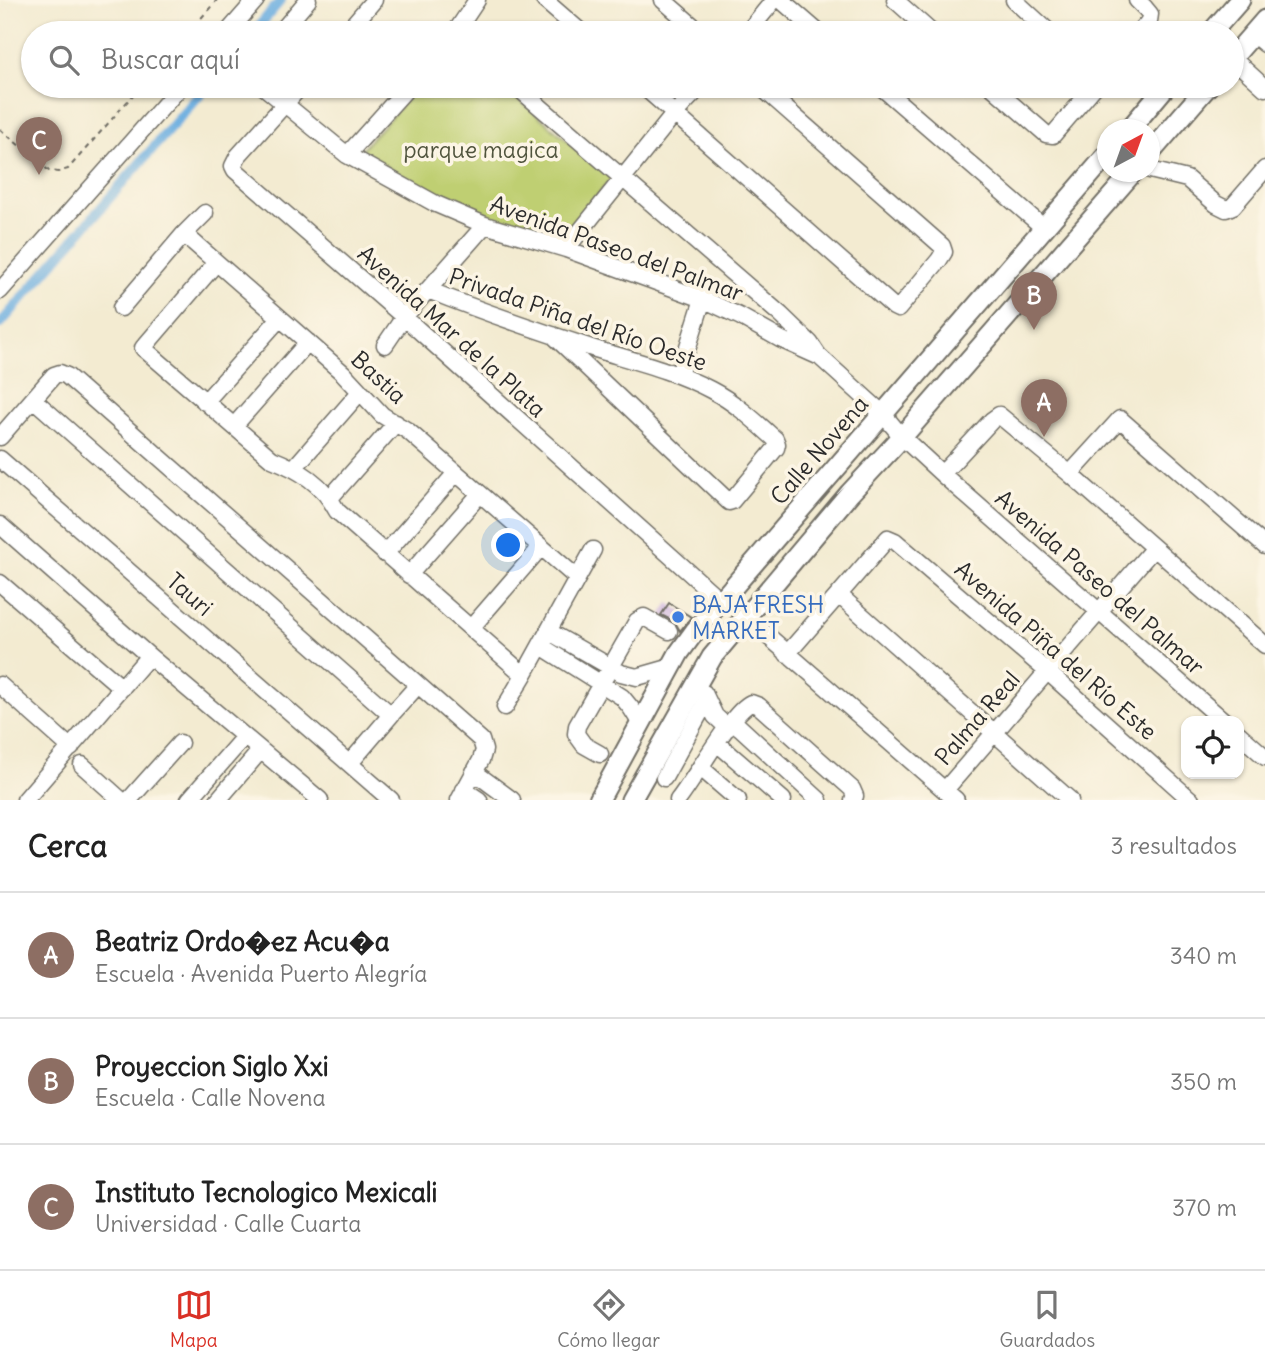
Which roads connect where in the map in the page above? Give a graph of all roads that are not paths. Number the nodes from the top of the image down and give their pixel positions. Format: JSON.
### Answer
{"nodes":[{"id":1,"x":256,"y":0,"type":"edge"},
{"id":2,"x":307,"y":0,"type":"edge"},
{"id":3,"x":374,"y":0,"type":"edge"},
{"id":4,"x":477,"y":0,"type":"edge"},
{"id":5,"x":544,"y":0,"type":"edge"},
{"id":6,"x":663,"y":0,"type":"edge"},
{"id":7,"x":774,"y":0,"type":"edge"},
{"id":8,"x":781,"y":0,"type":"edge"},
{"id":9,"x":895,"y":0,"type":"edge"},
{"id":10,"x":1014,"y":0,"type":"edge"},
{"id":11,"x":1137,"y":0,"type":"edge"},
{"id":12,"x":1233,"y":2,"type":"edge"},
{"id":13,"x":238,"y":21,"type":"edge"},
{"id":14,"x":290,"y":21,"type":"edge"},
{"id":15,"x":356,"y":21,"type":"edge"},
{"id":16,"x":463,"y":21,"type":"edge"},
{"id":17,"x":568,"y":21,"type":"edge"},
{"id":18,"x":687,"y":21,"type":"edge"},
{"id":19,"x":757,"y":21,"type":"edge"},
{"id":20,"x":805,"y":21,"type":"edge"},
{"id":21,"x":919,"y":21,"type":"edge"},
{"id":22,"x":1037,"y":21,"type":"edge"},
{"id":23,"x":1149,"y":21,"type":"edge"},
{"id":24,"x":1220,"y":21,"type":"edge"},
{"id":25,"x":1261,"y":33,"type":"edge"},
{"id":26,"x":1244,"y":48,"type":"edge"},
{"id":27,"x":1244,"y":69,"type":"edge"},
{"id":28,"x":1265,"y":88,"type":"edge"},
{"id":29,"x":170,"y":98,"type":"edge"},
{"id":30,"x":278,"y":98,"type":"edge"},
{"id":31,"x":290,"y":98,"type":"edge"},
{"id":32,"x":398,"y":98,"type":"edge"},
{"id":33,"x":530,"y":98,"type":"edge"},
{"id":34,"x":657,"y":98,"type":"edge"},
{"id":35,"x":689,"y":98,"type":"edge"},
{"id":36,"x":774,"y":98,"type":"edge"},
{"id":37,"x":894,"y":98,"type":"edge"},
{"id":38,"x":1005,"y":98,"type":"edge"},
{"id":39,"x":1085,"y":98,"type":"edge"},
{"id":40,"x":1156,"y":98,"type":"edge"},
{"id":41,"x":1198,"y":98,"type":"edge"},
{"id":42,"x":285,"y":104,"type":"junction"},
{"id":43,"x":675,"y":113,"type":"junction"},
{"id":44,"x":1138,"y":119,"type":"edge"},
{"id":45,"x":1160,"y":141,"type":"edge"},
{"id":46,"x":347,"y":155,"type":"junction"},
{"id":47,"x":1097,"y":167,"type":"edge"},
{"id":48,"x":1265,"y":169,"type":"edge"},
{"id":49,"x":1160,"y":172,"type":"edge"},
{"id":50,"x":622,"y":177,"type":"junction"},
{"id":51,"x":1124,"y":182,"type":"edge"},
{"id":52,"x":205,"y":213,"type":"dead end"},
{"id":53,"x":485,"y":225,"type":"junction"},
{"id":54,"x":1044,"y":228,"type":"junction"},
{"id":55,"x":184,"y":234,"type":"junction"},
{"id":56,"x":566,"y":248,"type":"junction"},
{"id":57,"x":216,"y":263,"type":"junction"},
{"id":58,"x":428,"y":290,"type":"junction"},
{"id":59,"x":0,"y":291,"type":"edge"},
{"id":60,"x":756,"y":293,"type":"junction"},
{"id":61,"x":703,"y":299,"type":"junction"},
{"id":62,"x":121,"y":308,"type":"dead end"},
{"id":63,"x":404,"y":317,"type":"junction"},
{"id":64,"x":741,"y":317,"type":"junction"},
{"id":65,"x":280,"y":318,"type":"junction"},
{"id":66,"x":553,"y":335,"type":"junction"},
{"id":67,"x":780,"y":339,"type":"junction"},
{"id":68,"x":308,"y":342,"type":"junction"},
{"id":69,"x":385,"y":345,"type":"dead end"},
{"id":70,"x":820,"y":358,"type":"junction"},
{"id":71,"x":679,"y":375,"type":"junction"},
{"id":72,"x":360,"y":391,"type":"junction"},
{"id":73,"x":33,"y":399,"type":"junction"},
{"id":74,"x":205,"y":402,"type":"junction"},
{"id":75,"x":883,"y":414,"type":"junction"},
{"id":76,"x":396,"y":423,"type":"junction"},
{"id":77,"x":234,"y":426,"type":"junction"},
{"id":78,"x":0,"y":437,"type":"edge"},
{"id":79,"x":902,"y":437,"type":"junction"},
{"id":80,"x":0,"y":458,"type":"edge"},
{"id":81,"x":294,"y":468,"type":"junction"},
{"id":82,"x":456,"y":473,"type":"junction"},
{"id":83,"x":942,"y":474,"type":"junction"},
{"id":84,"x":1070,"y":474,"type":"junction"},
{"id":85,"x":480,"y":494,"type":"junction"},
{"id":86,"x":330,"y":498,"type":"junction"},
{"id":87,"x":0,"y":525,"type":"edge"},
{"id":88,"x":1265,"y":546,"type":"edge"},
{"id":89,"x":541,"y":547,"type":"junction"},
{"id":90,"x":1153,"y":549,"type":"junction"},
{"id":91,"x":593,"y":550,"type":"dead end"},
{"id":92,"x":386,"y":554,"type":"junction"},
{"id":93,"x":409,"y":576,"type":"junction"},
{"id":94,"x":577,"y":578,"type":"junction"},
{"id":95,"x":0,"y":583,"type":"edge"},
{"id":96,"x":839,"y":594,"type":"junction"},
{"id":97,"x":721,"y":601,"type":"junction"},
{"id":98,"x":1100,"y":611,"type":"junction"},
{"id":99,"x":745,"y":616,"type":"junction"},
{"id":100,"x":471,"y":628,"type":"junction"},
{"id":101,"x":669,"y":631,"type":"dead end"},
{"id":102,"x":544,"y":639,"type":"junction"},
{"id":103,"x":1265,"y":645,"type":"edge"},
{"id":104,"x":787,"y":654,"type":"junction"},
{"id":105,"x":149,"y":656,"type":"junction"},
{"id":106,"x":611,"y":667,"type":"junction"},
{"id":107,"x":672,"y":667,"type":"junction"},
{"id":108,"x":1048,"y":672,"type":"junction"},
{"id":109,"x":524,"y":675,"type":"junction"},
{"id":110,"x":698,"y":681,"type":"junction"},
{"id":111,"x":601,"y":683,"type":"junction"},
{"id":112,"x":0,"y":685,"type":"edge"},
{"id":113,"x":418,"y":685,"type":"junction"},
{"id":114,"x":122,"y":688,"type":"junction"},
{"id":115,"x":707,"y":700,"type":"junction"},
{"id":116,"x":505,"y":707,"type":"dead end"},
{"id":117,"x":391,"y":715,"type":"junction"},
{"id":118,"x":1218,"y":716,"type":"edge"},
{"id":119,"x":641,"y":724,"type":"junction"},
{"id":120,"x":730,"y":725,"type":"junction"},
{"id":121,"x":994,"y":733,"type":"junction"},
{"id":122,"x":244,"y":737,"type":"junction"},
{"id":123,"x":1244,"y":737,"type":"edge"},
{"id":124,"x":180,"y":743,"type":"dead end"},
{"id":125,"x":717,"y":743,"type":"junction"},
{"id":126,"x":71,"y":748,"type":"junction"},
{"id":127,"x":1263,"y":750,"type":"edge"},
{"id":128,"x":260,"y":751,"type":"junction"},
{"id":129,"x":600,"y":754,"type":"dead end"},
{"id":130,"x":350,"y":763,"type":"junction"},
{"id":131,"x":82,"y":765,"type":"dead end"},
{"id":132,"x":701,"y":768,"type":"junction"},
{"id":133,"x":474,"y":772,"type":"junction"},
{"id":134,"x":664,"y":778,"type":"junction"},
{"id":135,"x":641,"y":782,"type":"junction"},
{"id":136,"x":686,"y":794,"type":"edge"},
{"id":137,"x":461,"y":795,"type":"edge"},
{"id":138,"x":950,"y":795,"type":"edge"},
{"id":139,"x":25,"y":800,"type":"edge"},
{"id":140,"x":121,"y":800,"type":"edge"},
{"id":141,"x":129,"y":800,"type":"edge"},
{"id":142,"x":189,"y":800,"type":"edge"},
{"id":143,"x":218,"y":800,"type":"edge"},
{"id":144,"x":320,"y":800,"type":"edge"},
{"id":145,"x":391,"y":800,"type":"edge"},
{"id":146,"x":479,"y":800,"type":"edge"},
{"id":147,"x":512,"y":800,"type":"edge"},
{"id":148,"x":599,"y":800,"type":"edge"},
{"id":149,"x":631,"y":800,"type":"edge"},
{"id":150,"x":738,"y":800,"type":"edge"},
{"id":151,"x":783,"y":800,"type":"edge"},
{"id":152,"x":820,"y":800,"type":"edge"},
{"id":153,"x":853,"y":800,"type":"edge"},
{"id":154,"x":1070,"y":800,"type":"edge"},
{"id":155,"x":1191,"y":800,"type":"edge"}],
"edges":[{"from":1,"to":13,"type":"street"},
{"from":2,"to":14,"type":"street"},
{"from":3,"to":15,"type":"street"},
{"from":4,"to":16,"type":"street"},
{"from":5,"to":17,"type":"street"},
{"from":6,"to":18,"type":"street"},
{"from":7,"to":19,"type":"street"},
{"from":8,"to":20,"type":"street"},
{"from":9,"to":21,"type":"street"},
{"from":10,"to":22,"type":"street"},
{"from":11,"to":23,"type":"street"},
{"from":12,"to":24,"type":"main road"},
{"from":25,"to":26,"type":"main road"},
{"from":27,"to":28,"type":"street"},
{"from":29,"to":59,"type":"street"},
{"from":30,"to":42,"type":"street","name":"Avenida Paseo del Palmar"},
{"from":31,"to":42,"type":"street","name":"Avenida Mar de la Plata"},
{"from":32,"to":46,"type":"street"},
{"from":33,"to":50,"type":"street"},
{"from":34,"to":43,"type":"street"},
{"from":35,"to":43,"type":"street"},
{"from":36,"to":43,"type":"street"},
{"from":37,"to":54,"type":"street"},
{"from":38,"to":39,"type":"street"},
{"from":40,"to":44,"type":"main road"},
{"from":41,"to":45,"type":"main road"},
{"from":42,"to":46,"type":"street","name":"Avenida Paseo del Palmar"},
{"from":42,"to":63,"type":"street","name":"Avenida Mar de la Plata"},
{"from":43,"to":50,"type":"street"},
{"from":46,"to":53,"type":"street","name":"Avenida Paseo del Palmar"},
{"from":47,"to":54,"type":"main road","name":"Calle Novena"},
{"from":48,"to":49,"type":"street"},
{"from":50,"to":56,"type":"street"},
{"from":50,"to":60,"type":"street"},
{"from":51,"to":79,"type":"main road"},
{"from":52,"to":55,"type":"street"},
{"from":53,"to":56,"type":"street","name":"Avenida Paseo del Palmar"},
{"from":53,"to":58,"type":"street"},
{"from":54,"to":75,"type":"main road","name":"Calle Novena"},
{"from":55,"to":57,"type":"street","name":"Bastia"},
{"from":55,"to":62,"type":"street"},
{"from":56,"to":61,"type":"street","name":"Avenida Paseo del Palmar"},
{"from":57,"to":65,"type":"street","name":"Bastia"},
{"from":57,"to":74,"type":"street"},
{"from":58,"to":63,"type":"street"},
{"from":58,"to":66,"type":"street","name":"Privada Piña del Río Oeste"},
{"from":60,"to":64,"type":"street"},
{"from":60,"to":67,"type":"street"},
{"from":60,"to":70,"type":"street"},
{"from":61,"to":64,"type":"street","name":"Avenida Paseo del Palmar"},
{"from":61,"to":71,"type":"street"},
{"from":63,"to":69,"type":"street"},
{"from":63,"to":97,"type":"street","name":"Avenida Mar de la Plata"},
{"from":64,"to":67,"type":"street","name":"Avenida Paseo del Palmar"},
{"from":65,"to":68,"type":"street","name":"Bastia"},
{"from":65,"to":74,"type":"street"},
{"from":66,"to":71,"type":"street","name":"Privada Piña del Río Oeste"},
{"from":66,"to":71,"type":"street","name":"Privada Piña del Río Oeste"},
{"from":67,"to":70,"type":"street","name":"Avenida Paseo del Palmar"},
{"from":68,"to":72,"type":"street","name":"Bastia"},
{"from":68,"to":77,"type":"street"},
{"from":70,"to":75,"type":"street","name":"Avenida Paseo del Palmar"},
{"from":72,"to":76,"type":"street","name":"Bastia"},
{"from":72,"to":81,"type":"street"},
{"from":73,"to":78,"type":"street"},
{"from":73,"to":113,"type":"street"},
{"from":73,"to":117,"type":"street"},
{"from":74,"to":77,"type":"street"},
{"from":75,"to":79,"type":"street","name":"Avenida Paseo del Palmar"},
{"from":75,"to":97,"type":"main road","name":"Calle Novena"},
{"from":76,"to":82,"type":"street","name":"Bastia"},
{"from":76,"to":86,"type":"street"},
{"from":77,"to":81,"type":"street"},
{"from":79,"to":83,"type":"street","name":"Avenida Paseo del Palmar"},
{"from":79,"to":99,"type":"main road"},
{"from":80,"to":130,"type":"street","name":"Tauri"},
{"from":81,"to":86,"type":"street"},
{"from":82,"to":85,"type":"street","name":"Bastia"},
{"from":82,"to":92,"type":"street"},
{"from":83,"to":84,"type":"street"},
{"from":83,"to":98,"type":"street","name":"Avenida Paseo del Palmar"},
{"from":84,"to":88,"type":"street"},
{"from":84,"to":90,"type":"street"},
{"from":85,"to":89,"type":"street","name":"Bastia"},
{"from":85,"to":93,"type":"street"},
{"from":86,"to":92,"type":"street"},
{"from":87,"to":105,"type":"street"},
{"from":89,"to":94,"type":"street","name":"Bastia"},
{"from":89,"to":100,"type":"street"},
{"from":90,"to":98,"type":"street","name":"Palma Real"},
{"from":90,"to":103,"type":"street"},
{"from":91,"to":94,"type":"street"},
{"from":92,"to":93,"type":"street"},
{"from":93,"to":100,"type":"street"},
{"from":94,"to":102,"type":"street"},
{"from":95,"to":114,"type":"street"},
{"from":96,"to":104,"type":"street"},
{"from":96,"to":108,"type":"street","name":"Avenida Piña del Río Este"},
{"from":96,"to":121,"type":"street"},
{"from":97,"to":107,"type":"main road","name":"Calle Novena"},
{"from":98,"to":108,"type":"street","name":"Palma Real"},
{"from":98,"to":118,"type":"street","name":"Avenida Paseo del Palmar"},
{"from":99,"to":104,"type":"street"},
{"from":99,"to":110,"type":"main road"},
{"from":100,"to":109,"type":"street"},
{"from":101,"to":106,"type":"street"},
{"from":102,"to":106,"type":"street"},
{"from":102,"to":109,"type":"street"},
{"from":102,"to":111,"type":"street"},
{"from":104,"to":138,"type":"street"},
{"from":105,"to":114,"type":"street"},
{"from":105,"to":122,"type":"street"},
{"from":106,"to":107,"type":"street"},
{"from":106,"to":111,"type":"street"},
{"from":107,"to":119,"type":"main road","name":"Calle Novena"},
{"from":108,"to":121,"type":"street","name":"Palma Real"},
{"from":108,"to":155,"type":"street","name":"Avenida Piña del Río Este"},
{"from":109,"to":116,"type":"street"},
{"from":110,"to":115,"type":"street"},
{"from":110,"to":135,"type":"main road"},
{"from":111,"to":119,"type":"street"},
{"from":111,"to":129,"type":"street"},
{"from":112,"to":126,"type":"street"},
{"from":113,"to":117,"type":"street"},
{"from":113,"to":133,"type":"street"},
{"from":114,"to":126,"type":"street"},
{"from":115,"to":120,"type":"street"},
{"from":115,"to":134,"type":"street"},
{"from":117,"to":130,"type":"street"},
{"from":119,"to":148,"type":"main road","name":"Calle Novena"},
{"from":120,"to":125,"type":"street"},
{"from":120,"to":152,"type":"street"},
{"from":120,"to":153,"type":"street"},
{"from":121,"to":138,"type":"street","name":"Palma Real"},
{"from":121,"to":154,"type":"street"},
{"from":122,"to":128,"type":"street"},
{"from":122,"to":142,"type":"street"},
{"from":123,"to":127,"type":"street"},
{"from":124,"to":141,"type":"street"},
{"from":125,"to":132,"type":"street"},
{"from":125,"to":151,"type":"street"},
{"from":126,"to":139,"type":"street"},
{"from":128,"to":143,"type":"street"},
{"from":128,"to":144,"type":"street"},
{"from":130,"to":145,"type":"street","name":"Tauri"},
{"from":131,"to":140,"type":"street"},
{"from":132,"to":136,"type":"street"},
{"from":132,"to":150,"type":"street"},
{"from":133,"to":137,"type":"street"},
{"from":133,"to":147,"type":"street"},
{"from":134,"to":135,"type":"street"},
{"from":134,"to":136,"type":"street"},
{"from":135,"to":149,"type":"main road"},
{"from":137,"to":146,"type":"street"}]}
